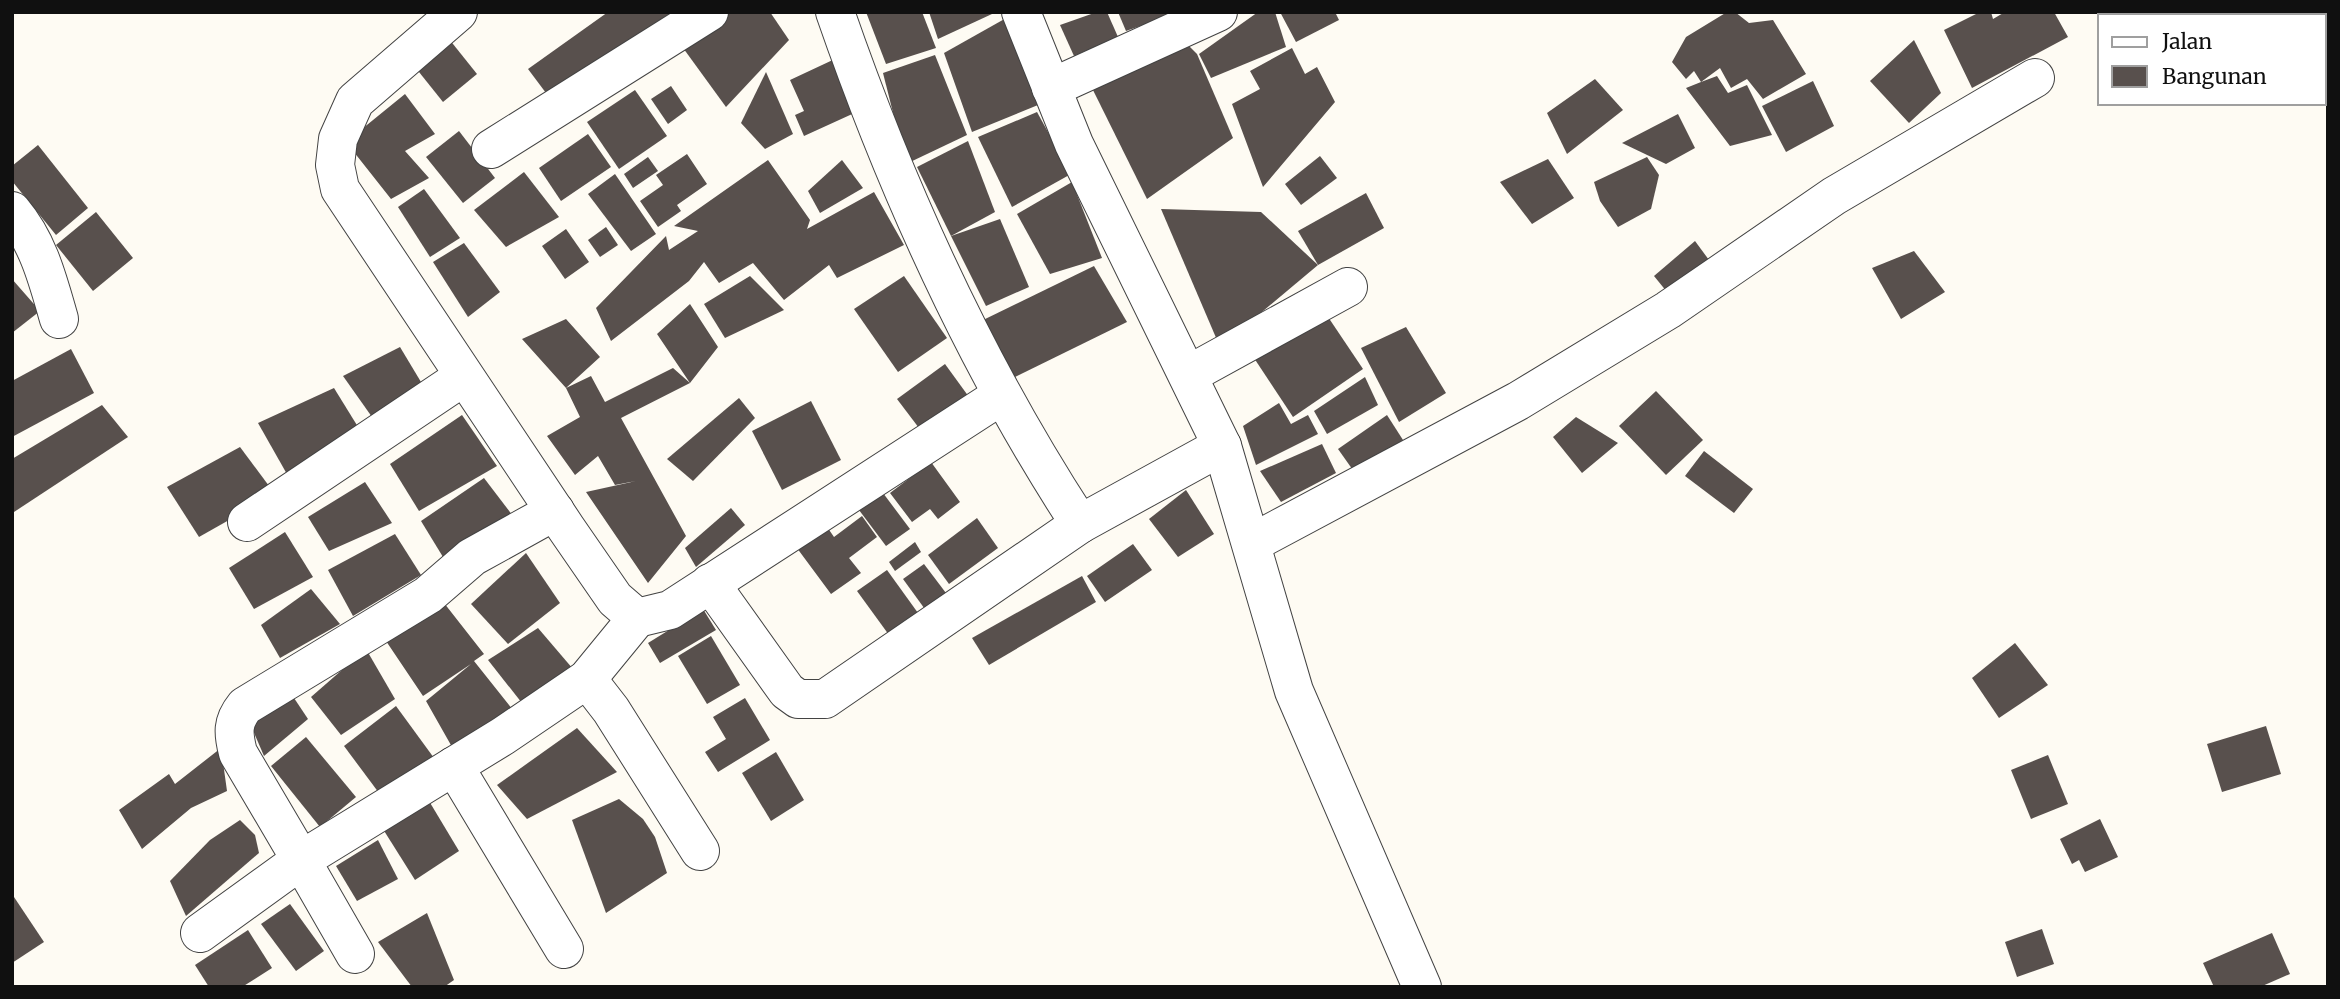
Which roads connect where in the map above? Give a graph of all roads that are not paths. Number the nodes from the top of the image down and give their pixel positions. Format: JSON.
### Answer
{"nodes":[{"id":1,"x":458,"y":12,"type":"edge"},
{"id":2,"x":709,"y":12,"type":"edge"},
{"id":3,"x":835,"y":12,"type":"edge"},
{"id":4,"x":1021,"y":12,"type":"edge"},
{"id":5,"x":1218,"y":12,"type":"edge"},
{"id":6,"x":2035,"y":78,"type":"dead end"},
{"id":7,"x":1051,"y":88,"type":"junction"},
{"id":8,"x":491,"y":149,"type":"dead end"},
{"id":9,"x":12,"y":211,"type":"edge"},
{"id":10,"x":1348,"y":287,"type":"dead end"},
{"id":11,"x":59,"y":319,"type":"dead end"},
{"id":12,"x":1188,"y":375,"type":"junction"},
{"id":13,"x":463,"y":377,"type":"junction"},
{"id":14,"x":1002,"y":395,"type":"junction"},
{"id":15,"x":1222,"y":446,"type":"junction"},
{"id":16,"x":555,"y":511,"type":"junction"},
{"id":17,"x":247,"y":523,"type":"dead end"},
{"id":18,"x":1080,"y":524,"type":"junction"},
{"id":19,"x":1252,"y":543,"type":"junction"},
{"id":20,"x":710,"y":583,"type":"junction"},
{"id":21,"x":637,"y":618,"type":"junction"},
{"id":22,"x":587,"y":679,"type":"junction"},
{"id":23,"x":454,"y":766,"type":"junction"},
{"id":24,"x":700,"y":851,"type":"dead end"},
{"id":25,"x":301,"y":860,"type":"junction"},
{"id":26,"x":200,"y":933,"type":"dead end"},
{"id":27,"x":564,"y":948,"type":"dead end"},
{"id":28,"x":355,"y":954,"type":"dead end"},
{"id":29,"x":1422,"y":987,"type":"edge"}],
"edges":[{"from":1,"to":13,"type":"street"},
{"from":2,"to":8,"type":"street"},
{"from":3,"to":14,"type":"street"},
{"from":4,"to":7,"type":"street"},
{"from":5,"to":7,"type":"street"},
{"from":6,"to":19,"type":"street"},
{"from":7,"to":12,"type":"street"},
{"from":9,"to":11,"type":"street"},
{"from":10,"to":12,"type":"street"},
{"from":12,"to":15,"type":"street"},
{"from":13,"to":16,"type":"street"},
{"from":13,"to":17,"type":"street"},
{"from":14,"to":18,"type":"street"},
{"from":14,"to":20,"type":"street"},
{"from":15,"to":18,"type":"street"},
{"from":15,"to":19,"type":"street"},
{"from":16,"to":21,"type":"street"},
{"from":16,"to":25,"type":"street"},
{"from":18,"to":20,"type":"street"},
{"from":19,"to":29,"type":"street"},
{"from":20,"to":21,"type":"street"},
{"from":21,"to":22,"type":"street"},
{"from":22,"to":23,"type":"street"},
{"from":22,"to":24,"type":"street"},
{"from":23,"to":25,"type":"street"},
{"from":23,"to":27,"type":"street"},
{"from":25,"to":26,"type":"street"},
{"from":25,"to":28,"type":"street"}]}
